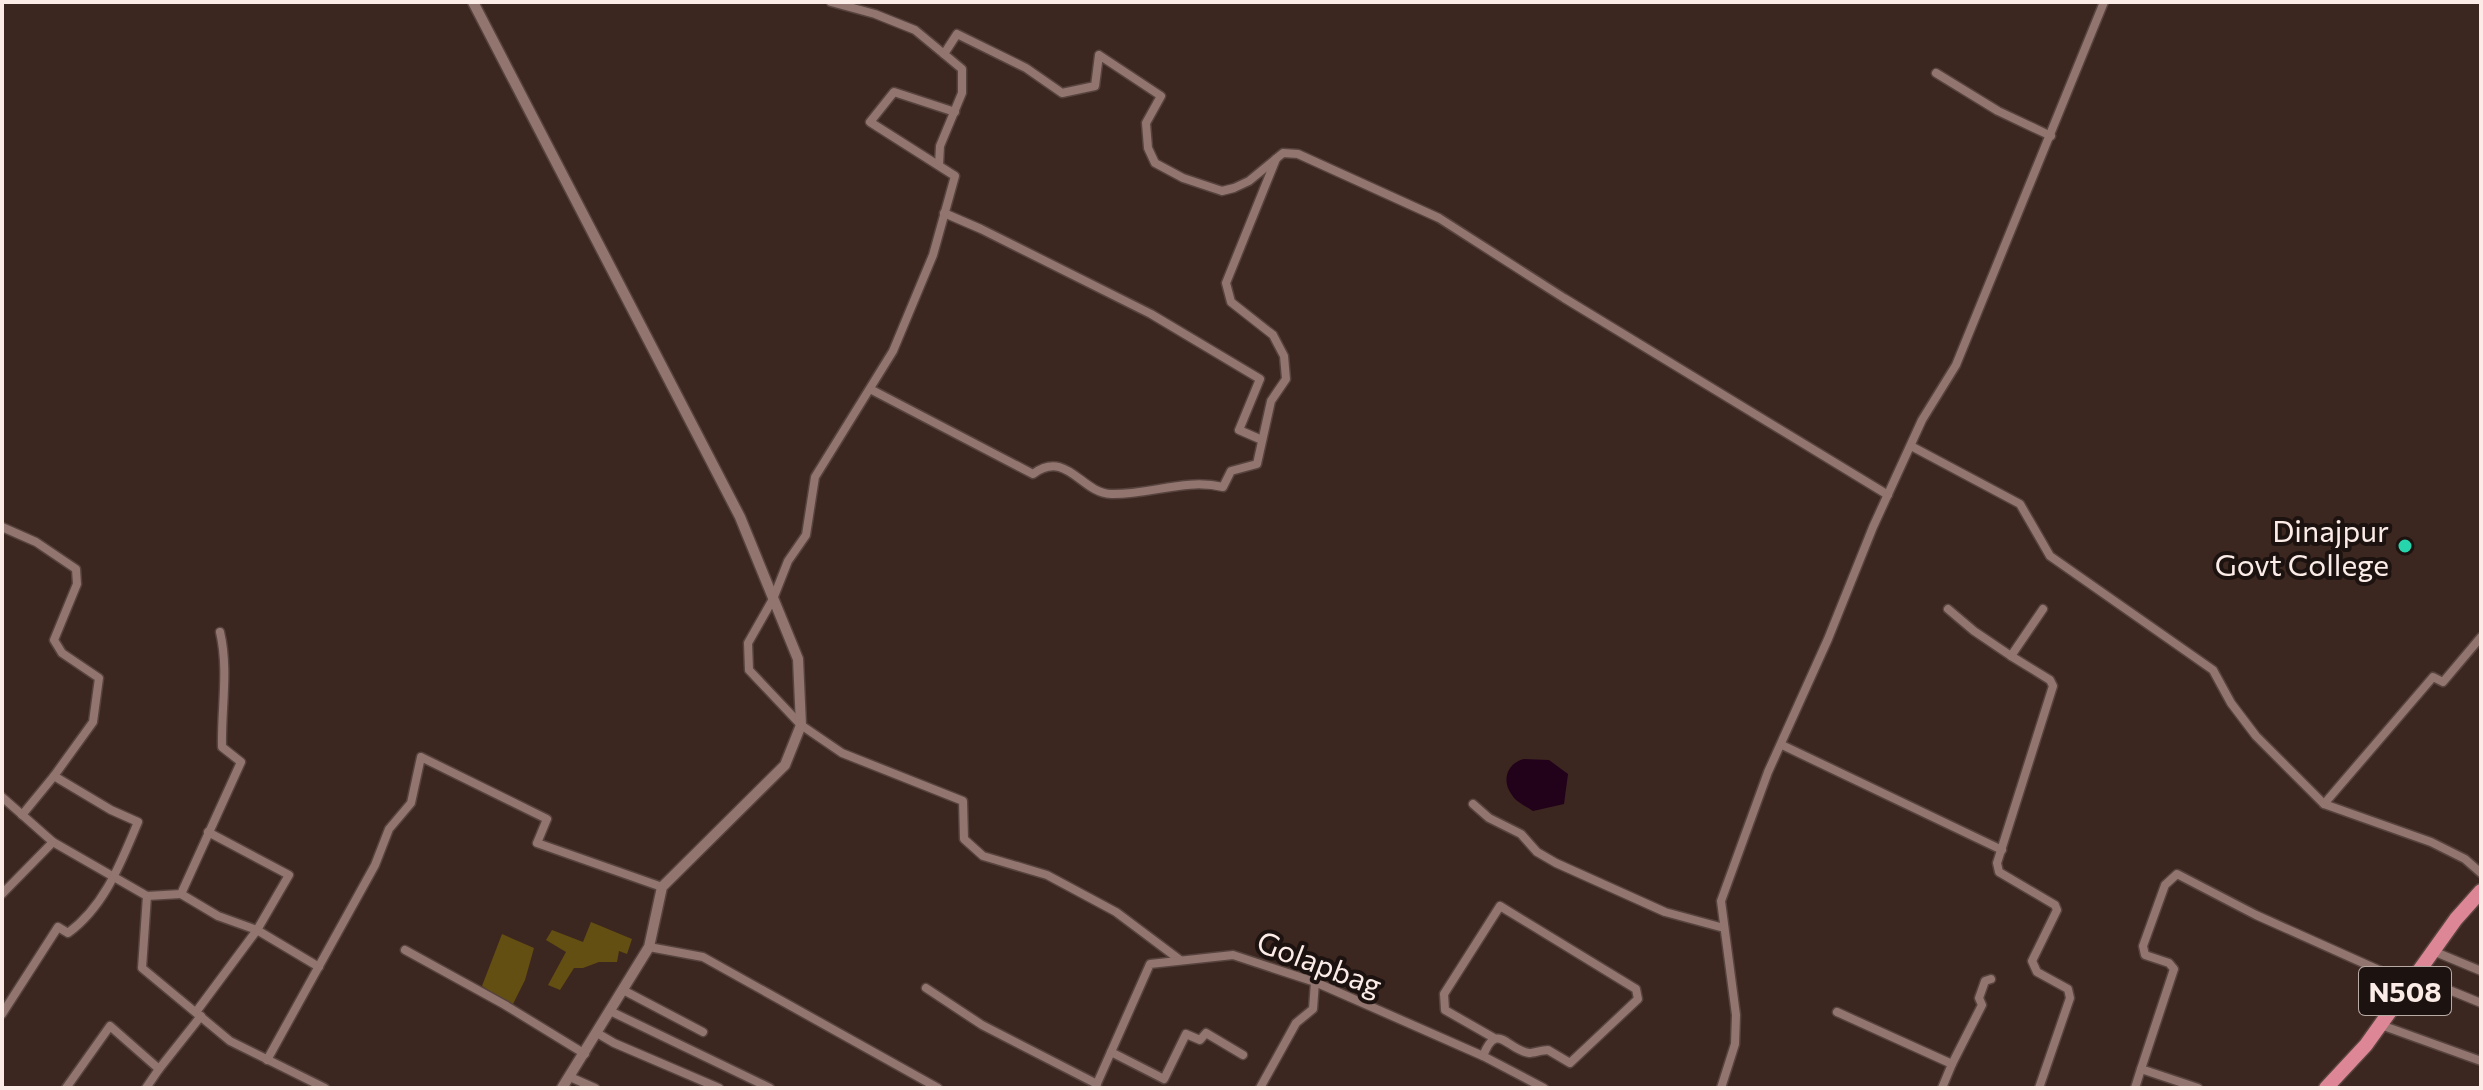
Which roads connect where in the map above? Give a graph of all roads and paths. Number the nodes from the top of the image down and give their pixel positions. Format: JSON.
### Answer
{"nodes":[{"id":1,"x":473,"y":2,"type":"edge"},
{"id":2,"x":831,"y":2,"type":"edge"},
{"id":3,"x":2104,"y":2,"type":"edge"},
{"id":4,"x":944,"y":54,"type":"junction"},
{"id":5,"x":1936,"y":73,"type":"dead end"},
{"id":6,"x":955,"y":112,"type":"junction"},
{"id":7,"x":2051,"y":136,"type":"junction"},
{"id":8,"x":1276,"y":159,"type":"junction"},
{"id":9,"x":939,"y":165,"type":"junction"},
{"id":10,"x":944,"y":213,"type":"junction"},
{"id":11,"x":870,"y":389,"type":"junction"},
{"id":12,"x":1262,"y":440,"type":"junction"},
{"id":13,"x":1911,"y":446,"type":"junction"},
{"id":14,"x":1888,"y":495,"type":"junction"},
{"id":15,"x":2,"y":527,"type":"edge"},
{"id":16,"x":773,"y":599,"type":"junction"},
{"id":17,"x":1948,"y":609,"type":"dead end"},
{"id":18,"x":2043,"y":609,"type":"dead end"},
{"id":19,"x":220,"y":632,"type":"dead end"},
{"id":20,"x":2481,"y":637,"type":"edge"},
{"id":21,"x":2011,"y":656,"type":"junction"},
{"id":22,"x":801,"y":725,"type":"junction"},
{"id":23,"x":1782,"y":745,"type":"junction"},
{"id":24,"x":54,"y":776,"type":"junction"},
{"id":25,"x":2,"y":797,"type":"edge"},
{"id":26,"x":1473,"y":804,"type":"dead end"},
{"id":27,"x":2324,"y":804,"type":"junction"},
{"id":28,"x":22,"y":815,"type":"junction"},
{"id":29,"x":208,"y":832,"type":"junction"},
{"id":30,"x":53,"y":842,"type":"junction"},
{"id":31,"x":2002,"y":850,"type":"junction"},
{"id":32,"x":2481,"y":873,"type":"edge"},
{"id":33,"x":114,"y":877,"type":"junction"},
{"id":34,"x":662,"y":887,"type":"junction"},
{"id":35,"x":2,"y":894,"type":"edge"},
{"id":36,"x":181,"y":894,"type":"junction"},
{"id":37,"x":147,"y":896,"type":"junction"},
{"id":38,"x":2478,"y":900,"type":"edge"},
{"id":39,"x":1724,"y":928,"type":"junction"},
{"id":40,"x":257,"y":930,"type":"junction"},
{"id":41,"x":649,"y":947,"type":"junction"},
{"id":42,"x":405,"y":950,"type":"dead end"},
{"id":43,"x":2433,"y":951,"type":"junction"},
{"id":44,"x":1180,"y":960,"type":"junction"},
{"id":45,"x":319,"y":967,"type":"junction"},
{"id":46,"x":2481,"y":971,"type":"edge"},
{"id":47,"x":1991,"y":979,"type":"dead end"},
{"id":48,"x":2413,"y":980,"type":"junction"},
{"id":49,"x":1315,"y":982,"type":"junction"},
{"id":50,"x":926,"y":988,"type":"dead end"},
{"id":51,"x":623,"y":990,"type":"junction"},
{"id":52,"x":2481,"y":1003,"type":"edge"},
{"id":53,"x":610,"y":1011,"type":"junction"},
{"id":54,"x":1837,"y":1012,"type":"dead end"},
{"id":55,"x":2,"y":1014,"type":"edge"},
{"id":56,"x":198,"y":1014,"type":"junction"},
{"id":57,"x":2381,"y":1025,"type":"junction"},
{"id":58,"x":703,"y":1032,"type":"dead end"},
{"id":59,"x":597,"y":1033,"type":"junction"},
{"id":60,"x":1494,"y":1038,"type":"junction"},
{"id":61,"x":1111,"y":1052,"type":"junction"},
{"id":62,"x":585,"y":1054,"type":"junction"},
{"id":63,"x":1243,"y":1055,"type":"dead end"},
{"id":64,"x":1483,"y":1056,"type":"junction"},
{"id":65,"x":267,"y":1060,"type":"junction"},
{"id":66,"x":2481,"y":1061,"type":"edge"},
{"id":67,"x":1952,"y":1064,"type":"junction"},
{"id":68,"x":159,"y":1069,"type":"junction"},
{"id":69,"x":2141,"y":1069,"type":"junction"},
{"id":70,"x":570,"y":1077,"type":"junction"},
{"id":71,"x":1096,"y":1086,"type":"edge"},
{"id":72,"x":1265,"y":1087,"type":"edge"},
{"id":73,"x":66,"y":1088,"type":"edge"},
{"id":74,"x":146,"y":1088,"type":"edge"},
{"id":75,"x":325,"y":1088,"type":"edge"},
{"id":76,"x":562,"y":1088,"type":"edge"},
{"id":77,"x":595,"y":1088,"type":"edge"},
{"id":78,"x":719,"y":1088,"type":"edge"},
{"id":79,"x":770,"y":1088,"type":"edge"},
{"id":80,"x":937,"y":1088,"type":"edge"},
{"id":81,"x":1544,"y":1088,"type":"edge"},
{"id":82,"x":1721,"y":1088,"type":"edge"},
{"id":83,"x":1942,"y":1088,"type":"edge"},
{"id":84,"x":2039,"y":1088,"type":"edge"},
{"id":85,"x":2135,"y":1088,"type":"edge"},
{"id":86,"x":2198,"y":1088,"type":"edge"},
{"id":87,"x":2326,"y":1088,"type":"edge"}],
"edges":[{"from":1,"to":16,"type":"street"},
{"from":2,"to":4,"type":"street"},
{"from":3,"to":7,"type":"street"},
{"from":4,"to":6,"type":"street"},
{"from":4,"to":8,"type":"street"},
{"from":5,"to":7,"type":"street"},
{"from":6,"to":9,"type":"street"},
{"from":6,"to":9,"type":"street"},
{"from":7,"to":13,"type":"street"},
{"from":8,"to":12,"type":"street"},
{"from":8,"to":14,"type":"street"},
{"from":9,"to":10,"type":"street"},
{"from":10,"to":11,"type":"street"},
{"from":10,"to":12,"type":"street"},
{"from":11,"to":12,"type":"street"},
{"from":11,"to":16,"type":"street"},
{"from":13,"to":14,"type":"street"},
{"from":13,"to":27,"type":"street"},
{"from":14,"to":23,"type":"street"},
{"from":15,"to":24,"type":"street"},
{"from":16,"to":22,"type":"street"},
{"from":16,"to":22,"type":"street"},
{"from":17,"to":21,"type":"street"},
{"from":18,"to":21,"type":"street"},
{"from":19,"to":29,"type":"street"},
{"from":20,"to":27,"type":"street"},
{"from":21,"to":31,"type":"street"},
{"from":22,"to":34,"type":"street"},
{"from":22,"to":44,"type":"street"},
{"from":23,"to":31,"type":"street"},
{"from":23,"to":39,"type":"street"},
{"from":24,"to":28,"type":"street"},
{"from":24,"to":33,"type":"street"},
{"from":25,"to":28,"type":"street"},
{"from":26,"to":39,"type":"street"},
{"from":27,"to":32,"type":"street"},
{"from":28,"to":30,"type":"street"},
{"from":29,"to":36,"type":"street"},
{"from":29,"to":40,"type":"street"},
{"from":30,"to":33,"type":"street"},
{"from":30,"to":35,"type":"street"},
{"from":31,"to":84,"type":"street"},
{"from":33,"to":37,"type":"street"},
{"from":33,"to":55,"type":"street"},
{"from":34,"to":41,"type":"street"},
{"from":34,"to":45,"type":"street"},
{"from":36,"to":37,"type":"street"},
{"from":36,"to":40,"type":"street"},
{"from":37,"to":56,"type":"street"},
{"from":38,"to":43,"type":"highway","number":"N508"},
{"from":39,"to":82,"type":"street"},
{"from":40,"to":45,"type":"street"},
{"from":40,"to":56,"type":"street"},
{"from":41,"to":51,"type":"street"},
{"from":41,"to":80,"type":"street"},
{"from":42,"to":62,"type":"street"},
{"from":43,"to":46,"type":"street"},
{"from":43,"to":48,"type":"highway","number":"N508"},
{"from":44,"to":49,"type":"street","name":"Golapbag"},
{"from":44,"to":61,"type":"street","name":"Golapbag"},
{"from":45,"to":65,"type":"street"},
{"from":47,"to":67,"type":"street"},
{"from":48,"to":52,"type":"street"},
{"from":48,"to":57,"type":"highway","number":"N508"},
{"from":48,"to":69,"type":"street"},
{"from":49,"to":64,"type":"street","name":"Golapbag"},
{"from":49,"to":72,"type":"street"},
{"from":50,"to":71,"type":"street"},
{"from":51,"to":53,"type":"street"},
{"from":51,"to":58,"type":"street"},
{"from":53,"to":59,"type":"street"},
{"from":53,"to":79,"type":"street"},
{"from":54,"to":67,"type":"street"},
{"from":56,"to":65,"type":"street"},
{"from":56,"to":68,"type":"street"},
{"from":57,"to":66,"type":"street"},
{"from":57,"to":87,"type":"highway","number":"N508"},
{"from":59,"to":62,"type":"street"},
{"from":59,"to":78,"type":"street"},
{"from":60,"to":60,"type":"street"},
{"from":60,"to":64,"type":"street"},
{"from":61,"to":63,"type":"street"},
{"from":61,"to":71,"type":"street","name":"Golapbag"},
{"from":62,"to":70,"type":"street"},
{"from":64,"to":81,"type":"street","name":"Golapbag"},
{"from":65,"to":75,"type":"street"},
{"from":67,"to":83,"type":"street"},
{"from":68,"to":73,"type":"street"},
{"from":68,"to":74,"type":"street"},
{"from":69,"to":85,"type":"street"},
{"from":69,"to":86,"type":"street"},
{"from":70,"to":76,"type":"street"},
{"from":70,"to":77,"type":"street"}]}
